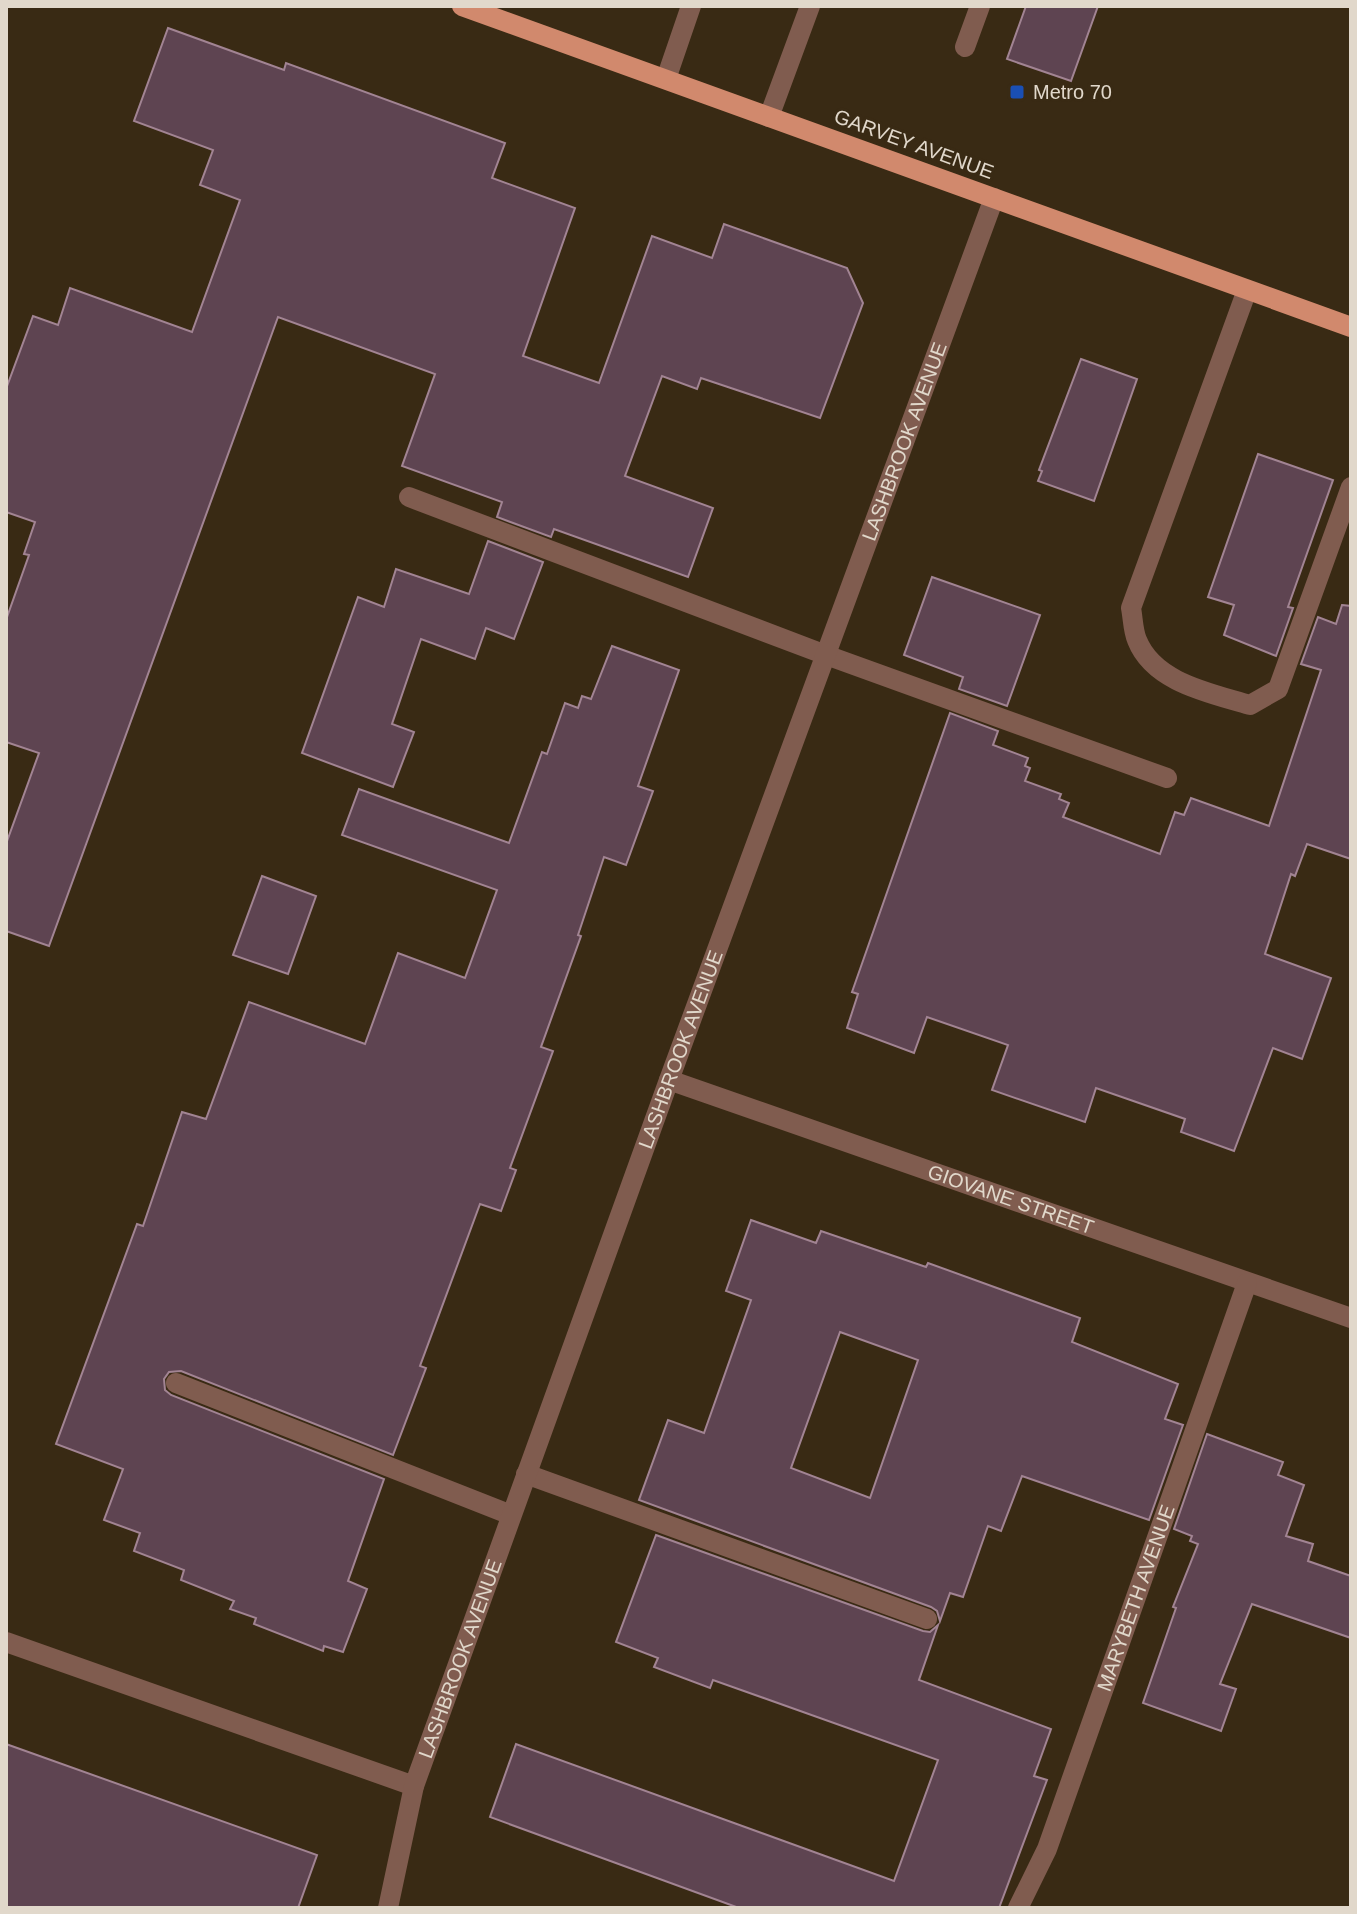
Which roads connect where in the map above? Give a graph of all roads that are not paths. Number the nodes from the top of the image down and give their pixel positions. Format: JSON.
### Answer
{"nodes":[{"id":1,"x":462,"y":6,"type":"edge"},
{"id":2,"x":691,"y":6,"type":"edge"},
{"id":3,"x":810,"y":6,"type":"edge"},
{"id":4,"x":980,"y":6,"type":"edge"},
{"id":5,"x":965,"y":47,"type":"dead end"},
{"id":6,"x":666,"y":79,"type":"junction"},
{"id":7,"x":769,"y":117,"type":"junction"},
{"id":8,"x":994,"y":198,"type":"junction"},
{"id":9,"x":1247,"y":290,"type":"junction"},
{"id":10,"x":1351,"y":327,"type":"edge"},
{"id":11,"x":1351,"y":487,"type":"edge"},
{"id":12,"x":409,"y":497,"type":"dead end"},
{"id":13,"x":826,"y":655,"type":"junction"},
{"id":14,"x":1167,"y":778,"type":"dead end"},
{"id":15,"x":669,"y":1080,"type":"junction"},
{"id":16,"x":1247,"y":1283,"type":"junction"},
{"id":17,"x":1351,"y":1318,"type":"edge"},
{"id":18,"x":176,"y":1383,"type":"dead end"},
{"id":19,"x":526,"y":1474,"type":"junction"},
{"id":20,"x":511,"y":1515,"type":"junction"},
{"id":21,"x":927,"y":1619,"type":"dead end"},
{"id":22,"x":6,"y":1642,"type":"edge"},
{"id":23,"x":414,"y":1786,"type":"junction"},
{"id":24,"x":388,"y":1908,"type":"edge"},
{"id":25,"x":1018,"y":1908,"type":"edge"}],
"edges":[{"from":1,"to":6,"type":"main road","name":"GARVEY AVENUE"},
{"from":2,"to":6,"type":"street"},
{"from":3,"to":7,"type":"street"},
{"from":4,"to":5,"type":"street"},
{"from":6,"to":7,"type":"main road","name":"GARVEY AVENUE"},
{"from":7,"to":8,"type":"main road","name":"GARVEY AVENUE"},
{"from":8,"to":9,"type":"main road","name":"GARVEY AVENUE"},
{"from":8,"to":13,"type":"street","name":"LASHBROOK AVENUE"},
{"from":9,"to":10,"type":"main road","name":"GARVEY AVENUE"},
{"from":9,"to":11,"type":"street"},
{"from":12,"to":13,"type":"street"},
{"from":13,"to":14,"type":"street"},
{"from":13,"to":15,"type":"street","name":"LASHBROOK AVENUE"},
{"from":15,"to":16,"type":"street","name":"GIOVANE STREET"},
{"from":15,"to":19,"type":"street","name":"LASHBROOK AVENUE"},
{"from":16,"to":17,"type":"street","name":"GIOVANE STREET"},
{"from":16,"to":25,"type":"street","name":"MARYBETH AVENUE"},
{"from":18,"to":20,"type":"street"},
{"from":19,"to":20,"type":"street","name":"LASHBROOK AVENUE"},
{"from":19,"to":21,"type":"street"},
{"from":20,"to":23,"type":"street","name":"LASHBROOK AVENUE"},
{"from":22,"to":23,"type":"street"},
{"from":23,"to":24,"type":"street","name":"LASHBROOK AVENUE"}]}
